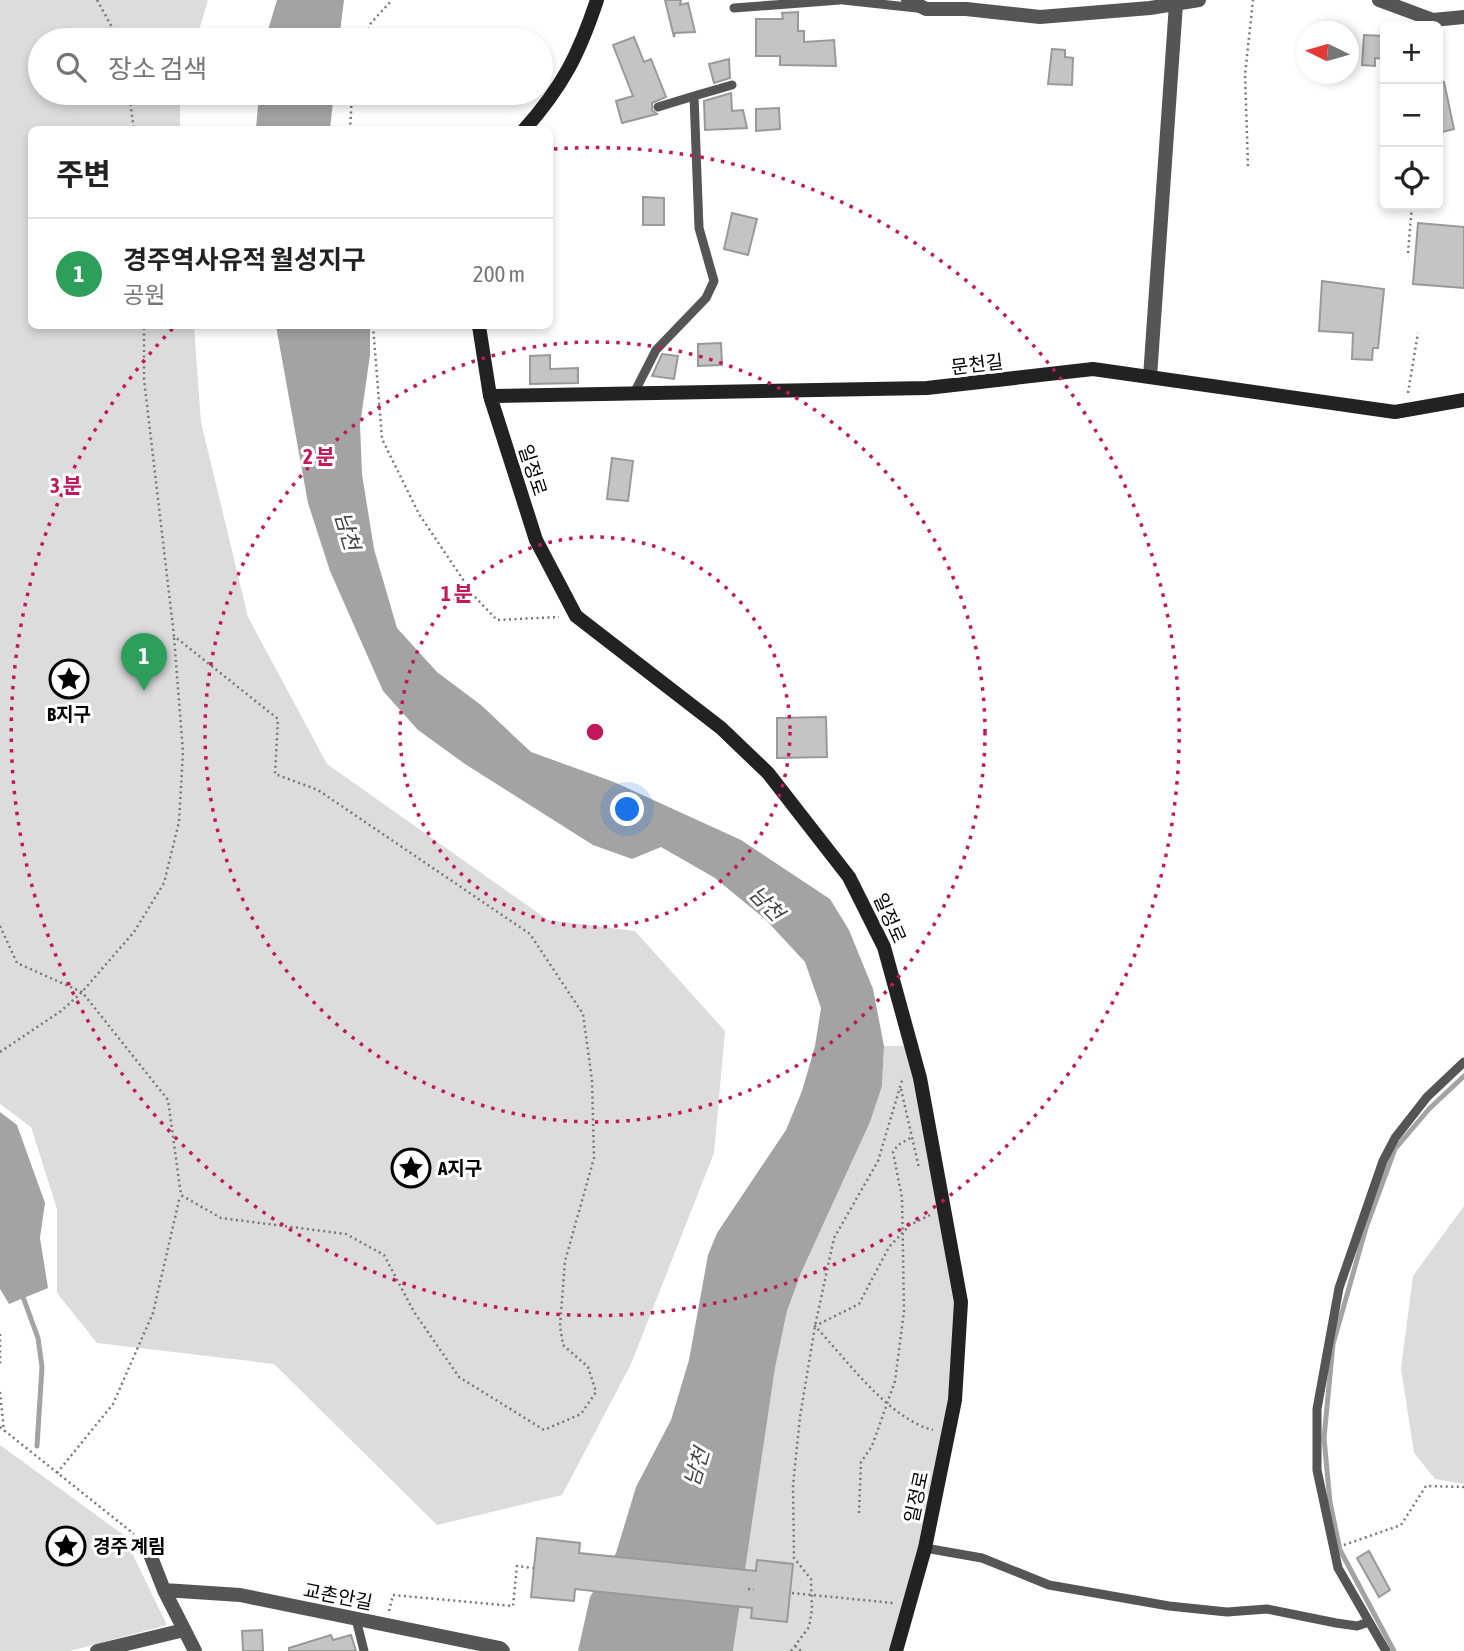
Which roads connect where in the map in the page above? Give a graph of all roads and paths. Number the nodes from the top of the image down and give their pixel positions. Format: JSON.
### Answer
{"nodes":[{"id":1,"x":97,"y":0,"type":"edge"},
{"id":2,"x":392,"y":0,"type":"edge"},
{"id":3,"x":597,"y":0,"type":"edge"},
{"id":4,"x":842,"y":0,"type":"edge"},
{"id":5,"x":908,"y":0,"type":"edge"},
{"id":6,"x":1199,"y":0,"type":"edge"},
{"id":7,"x":1253,"y":0,"type":"edge"},
{"id":8,"x":1379,"y":0,"type":"edge"},
{"id":9,"x":1176,"y":4,"type":"junction"},
{"id":10,"x":734,"y":8,"type":"dead end"},
{"id":11,"x":926,"y":9,"type":"junction"},
{"id":12,"x":1464,"y":17,"type":"edge"},
{"id":13,"x":112,"y":28,"type":"edge"},
{"id":14,"x":369,"y":28,"type":"edge"},
{"id":15,"x":732,"y":85,"type":"dead end"},
{"id":16,"x":694,"y":96,"type":"junction"},
{"id":17,"x":553,"y":97,"type":"edge"},
{"id":18,"x":131,"y":105,"type":"edge"},
{"id":19,"x":351,"y":105,"type":"edge"},
{"id":20,"x":547,"y":105,"type":"edge"},
{"id":21,"x":657,"y":107,"type":"dead end"},
{"id":22,"x":133,"y":126,"type":"edge"},
{"id":23,"x":350,"y":126,"type":"edge"},
{"id":24,"x":528,"y":126,"type":"edge"},
{"id":25,"x":1248,"y":166,"type":"dead end"},
{"id":26,"x":1412,"y":210,"type":"edge"},
{"id":27,"x":1408,"y":253,"type":"dead end"},
{"id":28,"x":144,"y":329,"type":"edge"},
{"id":29,"x":373,"y":329,"type":"edge"},
{"id":30,"x":479,"y":329,"type":"edge"},
{"id":31,"x":1418,"y":333,"type":"dead end"},
{"id":32,"x":1150,"y":377,"type":"junction"},
{"id":33,"x":633,"y":395,"type":"junction"},
{"id":34,"x":490,"y":396,"type":"junction"},
{"id":35,"x":1464,"y":400,"type":"edge"},
{"id":36,"x":1405,"y":410,"type":"junction"},
{"id":37,"x":576,"y":615,"type":"junction"},
{"id":38,"x":174,"y":636,"type":"junction"},
{"id":39,"x":0,"y":926,"type":"edge"},
{"id":40,"x":82,"y":992,"type":"junction"},
{"id":41,"x":0,"y":1052,"type":"edge"},
{"id":42,"x":1464,"y":1062,"type":"edge"},
{"id":43,"x":904,"y":1073,"type":"dead end"},
{"id":44,"x":901,"y":1087,"type":"junction"},
{"id":45,"x":912,"y":1137,"type":"junction"},
{"id":46,"x":921,"y":1176,"type":"dead end"},
{"id":47,"x":181,"y":1195,"type":"junction"},
{"id":48,"x":933,"y":1226,"type":"dead end"},
{"id":49,"x":903,"y":1232,"type":"junction"},
{"id":50,"x":815,"y":1326,"type":"junction"},
{"id":51,"x":0,"y":1334,"type":"edge"},
{"id":52,"x":0,"y":1364,"type":"edge"},
{"id":53,"x":0,"y":1392,"type":"edge"},
{"id":54,"x":888,"y":1402,"type":"junction"},
{"id":55,"x":0,"y":1427,"type":"edge"},
{"id":56,"x":5,"y":1431,"type":"junction"},
{"id":57,"x":936,"y":1431,"type":"dead end"},
{"id":58,"x":57,"y":1473,"type":"junction"},
{"id":59,"x":1464,"y":1487,"type":"edge"},
{"id":60,"x":859,"y":1513,"type":"dead end"},
{"id":61,"x":146,"y":1544,"type":"joint"},
{"id":62,"x":1341,"y":1546,"type":"dead end"},
{"id":63,"x":925,"y":1548,"type":"junction"},
{"id":64,"x":533,"y":1568,"type":"dead end"},
{"id":65,"x":164,"y":1590,"type":"junction"},
{"id":66,"x":792,"y":1593,"type":"dead end"},
{"id":67,"x":813,"y":1595,"type":"junction"},
{"id":68,"x":910,"y":1604,"type":"junction"},
{"id":69,"x":356,"y":1619,"type":"junction"},
{"id":70,"x":1369,"y":1622,"type":"junction"},
{"id":71,"x":386,"y":1625,"type":"junction"},
{"id":72,"x":184,"y":1630,"type":"junction"},
{"id":73,"x":795,"y":1646,"type":"junction"},
{"id":74,"x":97,"y":1651,"type":"edge"},
{"id":75,"x":195,"y":1651,"type":"edge"},
{"id":76,"x":364,"y":1651,"type":"edge"},
{"id":77,"x":503,"y":1651,"type":"edge"},
{"id":78,"x":791,"y":1651,"type":"edge"},
{"id":79,"x":801,"y":1651,"type":"edge"},
{"id":80,"x":897,"y":1651,"type":"edge"},
{"id":81,"x":1386,"y":1651,"type":"edge"}],
"edges":[{"from":1,"to":13,"type":"path"},
{"from":2,"to":14,"type":"path"},
{"from":3,"to":17,"type":"street"},
{"from":4,"to":10,"type":"lane"},
{"from":4,"to":11,"type":"lane"},
{"from":5,"to":11,"type":"street"},
{"from":6,"to":9,"type":"street"},
{"from":7,"to":25,"type":"path"},
{"from":8,"to":12,"type":"street"},
{"from":9,"to":11,"type":"street"},
{"from":9,"to":32,"type":"street"},
{"from":15,"to":16,"type":"lane"},
{"from":16,"to":21,"type":"lane"},
{"from":16,"to":33,"type":"lane"},
{"from":18,"to":22,"type":"path"},
{"from":19,"to":23,"type":"path"},
{"from":20,"to":24,"type":"street"},
{"from":26,"to":27,"type":"path"},
{"from":28,"to":38,"type":"path"},
{"from":29,"to":37,"type":"path"},
{"from":30,"to":34,"type":"street","name":"일정로"},
{"from":31,"to":36,"type":"path"},
{"from":32,"to":33,"type":"street","name":"문천길"},
{"from":32,"to":36,"type":"street","name":"문천길"},
{"from":33,"to":34,"type":"street","name":"문천길"},
{"from":34,"to":37,"type":"street","name":"일정로"},
{"from":35,"to":36,"type":"street","name":"문천길"},
{"from":37,"to":63,"type":"street","name":"일정로"},
{"from":38,"to":40,"type":"path"},
{"from":38,"to":47,"type":"path"},
{"from":39,"to":40,"type":"path"},
{"from":40,"to":41,"type":"path"},
{"from":40,"to":47,"type":"path"},
{"from":42,"to":70,"type":"lane"},
{"from":43,"to":44,"type":"path"},
{"from":44,"to":45,"type":"path"},
{"from":44,"to":50,"type":"path"},
{"from":45,"to":46,"type":"path"},
{"from":45,"to":49,"type":"path"},
{"from":47,"to":58,"type":"path"},
{"from":48,"to":49,"type":"path"},
{"from":49,"to":50,"type":"path"},
{"from":49,"to":54,"type":"path"},
{"from":50,"to":54,"type":"path"},
{"from":50,"to":67,"type":"path"},
{"from":51,"to":52,"type":"path"},
{"from":53,"to":56,"type":"path"},
{"from":54,"to":57,"type":"path"},
{"from":54,"to":60,"type":"path"},
{"from":55,"to":56,"type":"path"},
{"from":56,"to":58,"type":"path"},
{"from":58,"to":61,"type":"path"},
{"from":59,"to":62,"type":"path"},
{"from":61,"to":65,"type":"street"},
{"from":63,"to":68,"type":"street","name":"일정로"},
{"from":63,"to":70,"type":"lane"},
{"from":64,"to":71,"type":"path"},
{"from":65,"to":69,"type":"street","name":"교촌안길"},
{"from":65,"to":72,"type":"street"},
{"from":66,"to":67,"type":"path"},
{"from":67,"to":68,"type":"path"},
{"from":67,"to":73,"type":"path"},
{"from":68,"to":80,"type":"street","name":"일정로"},
{"from":69,"to":71,"type":"street","name":"교촌안길"},
{"from":69,"to":76,"type":"lane"},
{"from":70,"to":81,"type":"lane"},
{"from":71,"to":77,"type":"street","name":"교촌안길"},
{"from":72,"to":74,"type":"street"},
{"from":72,"to":75,"type":"street"},
{"from":73,"to":78,"type":"path"},
{"from":73,"to":79,"type":"path"}]}
